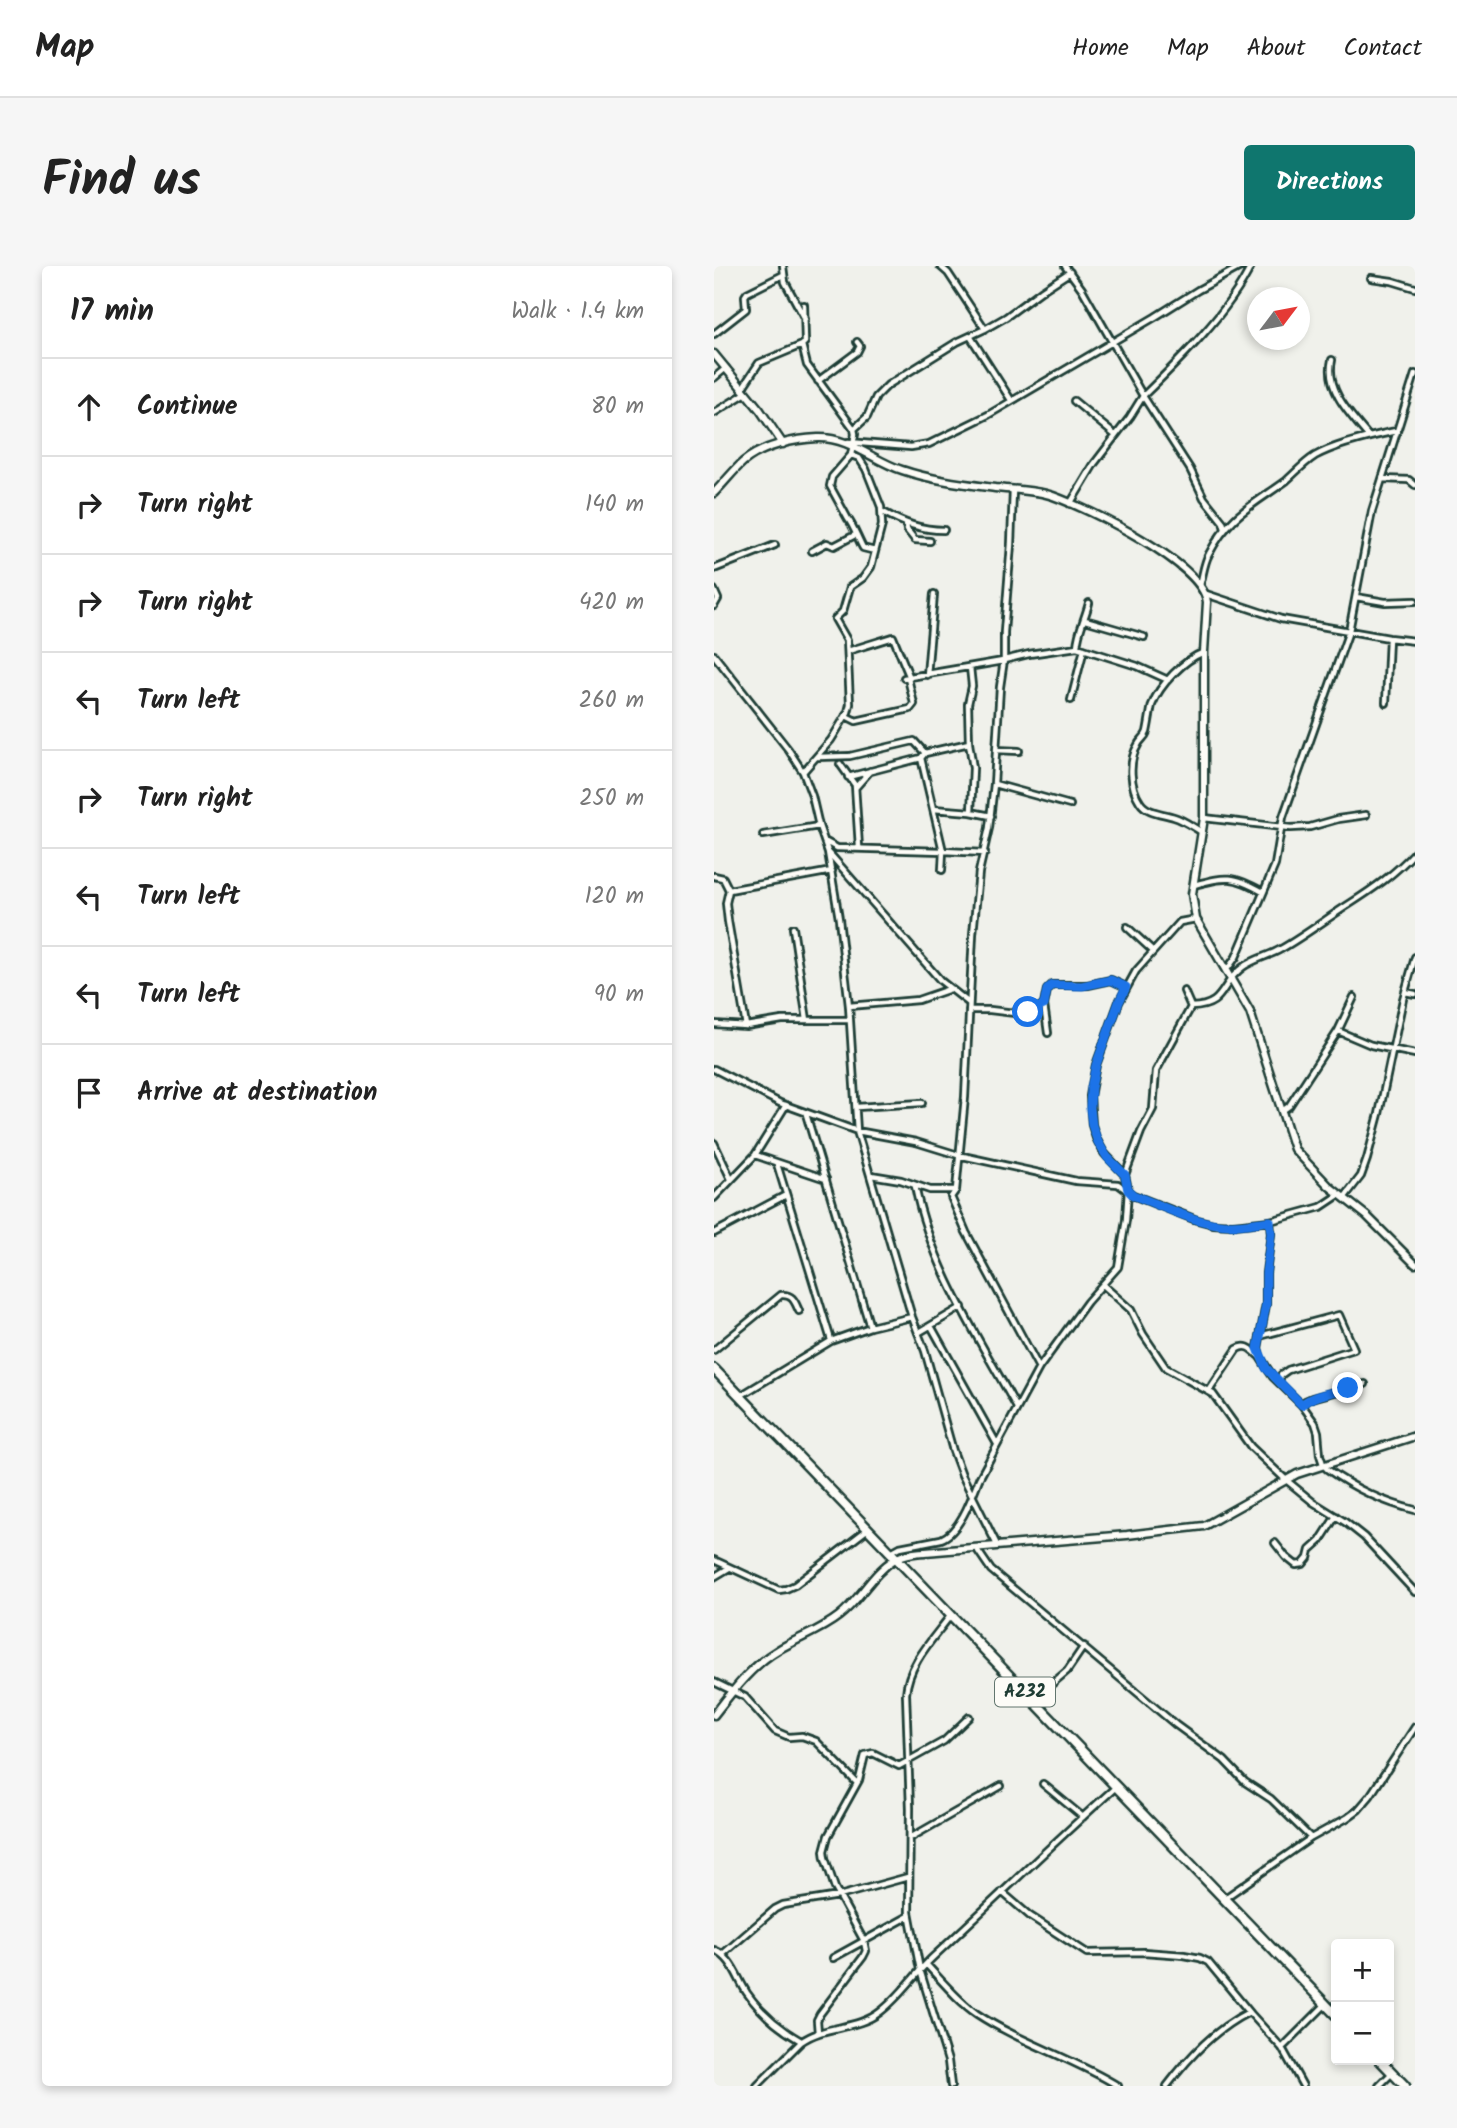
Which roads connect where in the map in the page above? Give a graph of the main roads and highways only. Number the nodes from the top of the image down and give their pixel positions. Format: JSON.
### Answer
{"nodes":[{"id":1,"x":714,"y":1369,"type":"edge"},
{"id":2,"x":1331,"y":2010,"type":"edge"},
{"id":3,"x":1385,"y":2065,"type":"edge"},
{"id":4,"x":1405,"y":2086,"type":"edge"}],
"edges":[{"from":1,"to":2,"type":"main road","number":"A232"},
{"from":3,"to":4,"type":"main road"}]}
